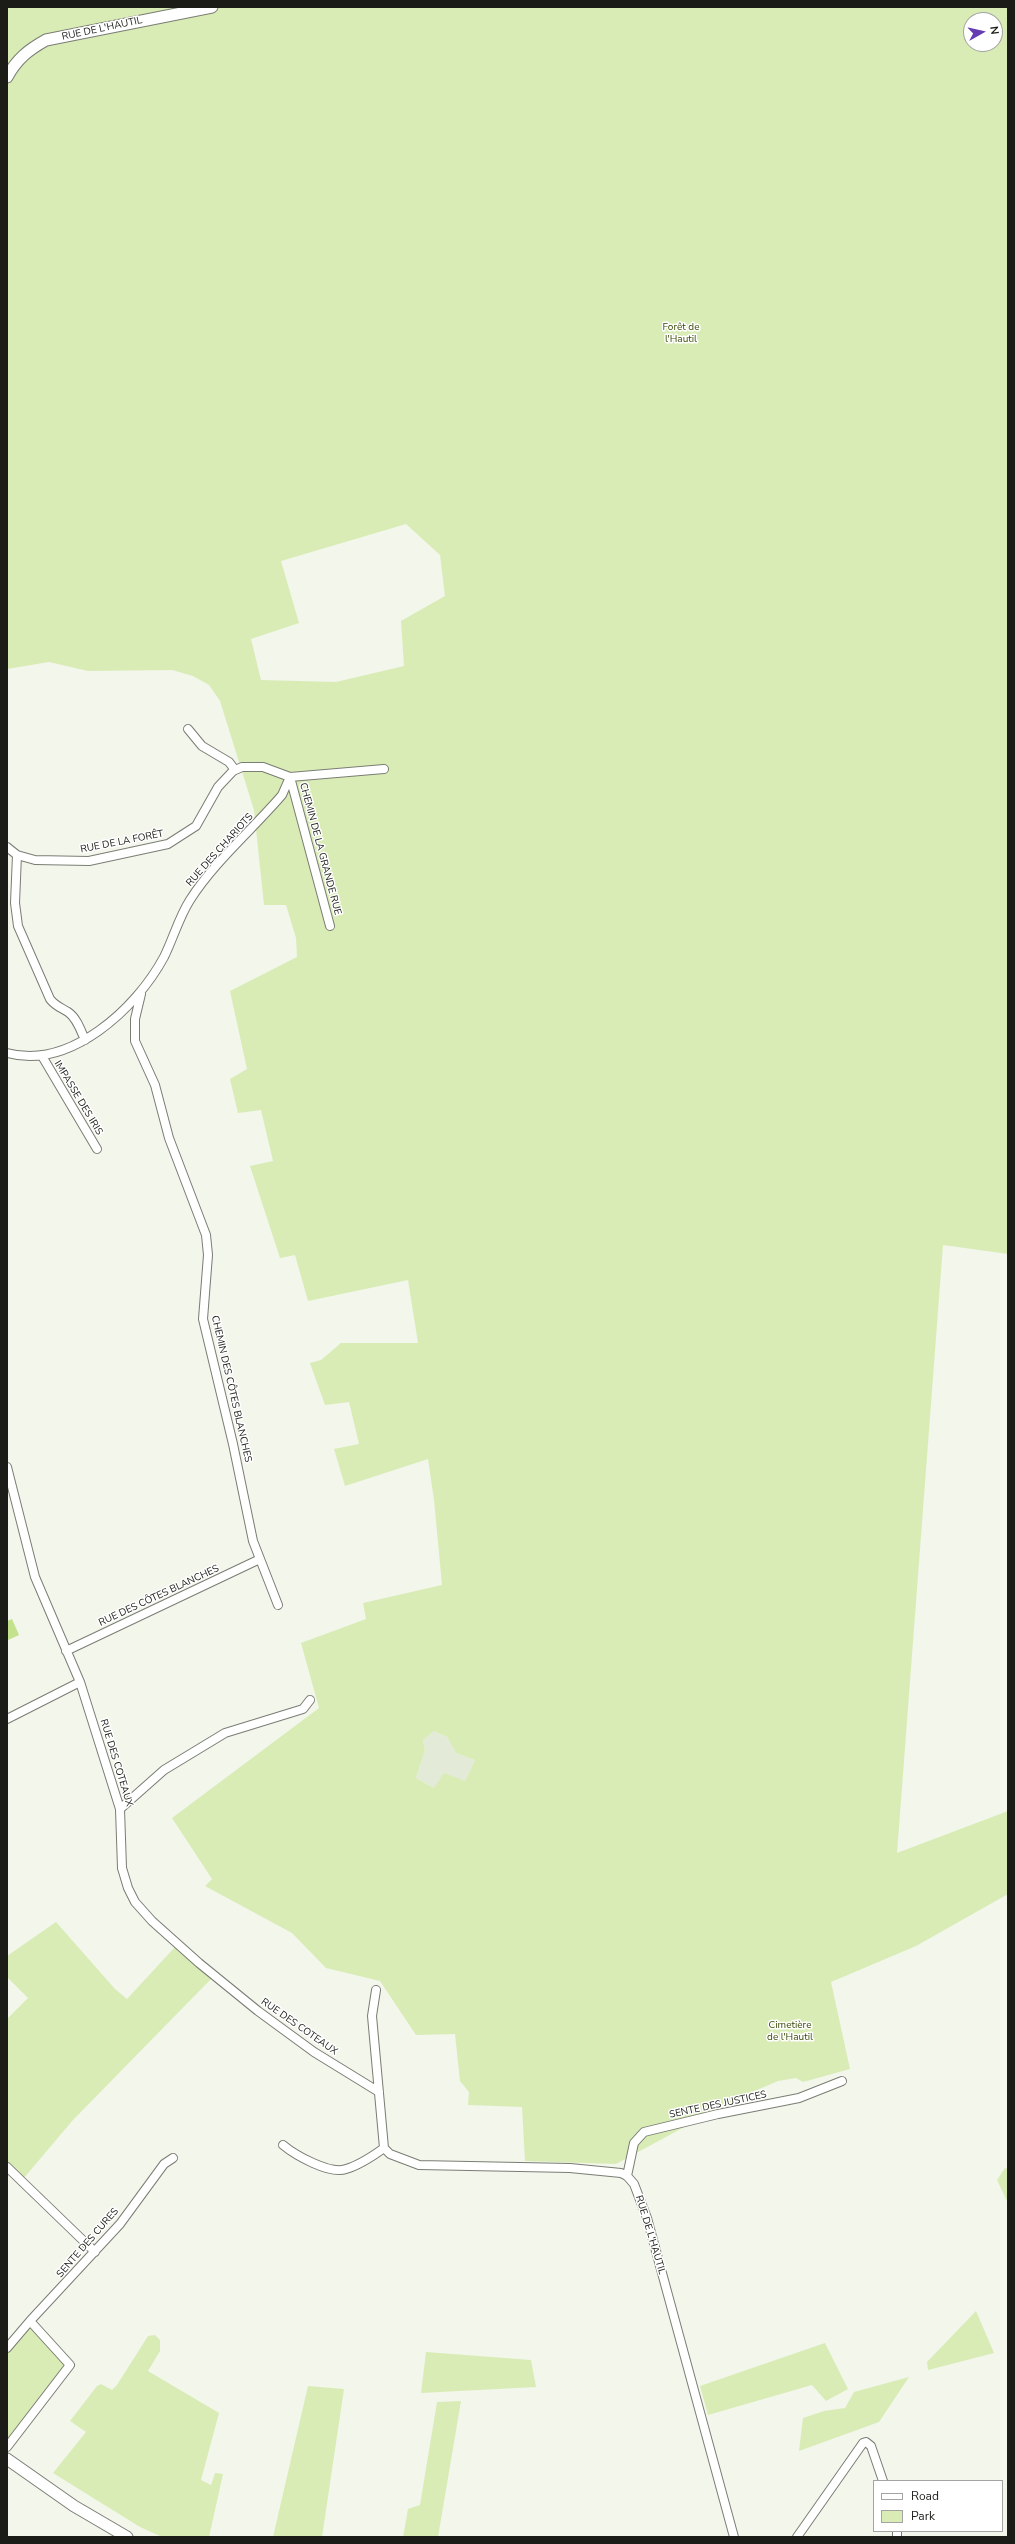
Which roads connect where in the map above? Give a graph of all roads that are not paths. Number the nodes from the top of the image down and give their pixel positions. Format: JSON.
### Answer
{"nodes":[{"id":1,"x":212,"y":7,"type":"edge"},
{"id":2,"x":7,"y":77,"type":"edge"},
{"id":3,"x":188,"y":729,"type":"dead end"},
{"id":4,"x":384,"y":769,"type":"dead end"},
{"id":5,"x":235,"y":770,"type":"junction"},
{"id":6,"x":290,"y":777,"type":"junction"},
{"id":7,"x":7,"y":847,"type":"edge"},
{"id":8,"x":17,"y":855,"type":"junction"},
{"id":9,"x":330,"y":926,"type":"dead end"},
{"id":10,"x":141,"y":994,"type":"junction"},
{"id":11,"x":85,"y":1040,"type":"junction"},
{"id":12,"x":7,"y":1053,"type":"edge"},
{"id":13,"x":42,"y":1056,"type":"junction"},
{"id":14,"x":97,"y":1149,"type":"dead end"},
{"id":15,"x":7,"y":1467,"type":"edge"},
{"id":16,"x":260,"y":1559,"type":"junction"},
{"id":17,"x":278,"y":1605,"type":"dead end"},
{"id":18,"x":66,"y":1651,"type":"junction"},
{"id":19,"x":80,"y":1682,"type":"junction"},
{"id":20,"x":310,"y":1700,"type":"dead end"},
{"id":21,"x":7,"y":1719,"type":"edge"},
{"id":22,"x":120,"y":1809,"type":"junction"},
{"id":23,"x":376,"y":1990,"type":"dead end"},
{"id":24,"x":842,"y":2081,"type":"dead end"},
{"id":25,"x":379,"y":2092,"type":"junction"},
{"id":26,"x":283,"y":2145,"type":"dead end"},
{"id":27,"x":384,"y":2148,"type":"junction"},
{"id":28,"x":174,"y":2158,"type":"dead end"},
{"id":29,"x":7,"y":2167,"type":"edge"},
{"id":30,"x":627,"y":2176,"type":"junction"},
{"id":31,"x":95,"y":2252,"type":"junction"},
{"id":32,"x":30,"y":2321,"type":"junction"},
{"id":33,"x":7,"y":2348,"type":"edge"},
{"id":34,"x":7,"y":2448,"type":"edge"},
{"id":35,"x":7,"y":2459,"type":"edge"},
{"id":36,"x":883,"y":2480,"type":"edge"},
{"id":37,"x":127,"y":2537,"type":"edge"},
{"id":38,"x":734,"y":2537,"type":"edge"},
{"id":39,"x":797,"y":2537,"type":"edge"}],
"edges":[{"from":1,"to":2,"type":"main road","name":"RUE DE L'HAUTIL"},
{"from":3,"to":5,"type":"street"},
{"from":4,"to":6,"type":"street"},
{"from":5,"to":6,"type":"street"},
{"from":5,"to":8,"type":"street","name":"RUE DE LA FORÊT"},
{"from":6,"to":9,"type":"street","name":"CHEMIN DE LA GRANDE RUE"},
{"from":6,"to":10,"type":"street","name":"RUE DES CHARIOTS"},
{"from":7,"to":8,"type":"street","name":"RUE DE LA FORÊT"},
{"from":8,"to":11,"type":"street"},
{"from":10,"to":11,"type":"street","name":"RUE DES CHARIOTS"},
{"from":10,"to":16,"type":"street","name":"CHEMIN DES CÔTES BLANCHES"},
{"from":11,"to":13,"type":"street","name":"RUE DES CHARIOTS"},
{"from":12,"to":13,"type":"street","name":"RUE DES CHARIOTS"},
{"from":13,"to":14,"type":"street","name":"IMPASSE DES IRIS"},
{"from":15,"to":18,"type":"street","name":"RUE DES COTEAUX"},
{"from":16,"to":17,"type":"street","name":"CHEMIN DES CÔTES BLANCHES"},
{"from":16,"to":18,"type":"street","name":"RUE DES CÔTES BLANCHES"},
{"from":18,"to":19,"type":"street","name":"RUE DES COTEAUX"},
{"from":19,"to":21,"type":"street"},
{"from":19,"to":22,"type":"street","name":"RUE DES COTEAUX"},
{"from":20,"to":22,"type":"street"},
{"from":22,"to":25,"type":"street","name":"RUE DES COTEAUX"},
{"from":23,"to":25,"type":"street"},
{"from":24,"to":30,"type":"street","name":"SENTE DES JUSTICES"},
{"from":25,"to":27,"type":"street"},
{"from":26,"to":27,"type":"street"},
{"from":27,"to":30,"type":"street"},
{"from":28,"to":31,"type":"street","name":"SENTE DES CURES"},
{"from":29,"to":31,"type":"street"},
{"from":30,"to":38,"type":"street","name":"RUE DE L'HAUTIL"},
{"from":31,"to":32,"type":"street","name":"SENTE DES CURES"},
{"from":32,"to":33,"type":"street","name":"SENTE DES CURES"},
{"from":32,"to":34,"type":"street"},
{"from":35,"to":37,"type":"main road"},
{"from":36,"to":39,"type":"street"}]}
